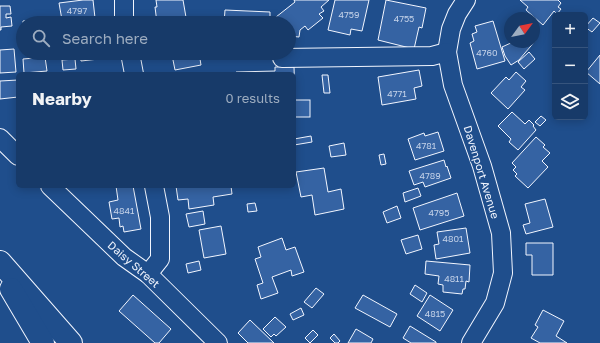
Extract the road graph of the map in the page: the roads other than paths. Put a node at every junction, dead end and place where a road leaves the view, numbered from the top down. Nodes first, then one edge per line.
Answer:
1 (124, 0) edge
2 (466, 0) edge
3 (124, 16) edge
4 (447, 52) junction
5 (296, 58) edge
6 (131, 60) edge
7 (134, 72) edge
8 (0, 138) edge
9 (16, 154) edge
10 (52, 188) edge
11 (154, 188) edge
12 (0, 262) edge
13 (0, 271) edge
14 (148, 274) junction
15 (43, 343) edge
16 (71, 343) edge
17 (218, 343) edge
18 (471, 343) edge

1 - 3 street
2 - 4 street, Davenport Avenue
4 - 5 street
4 - 18 street, Davenport Avenue
6 - 7 street
8 - 9 street
10 - 14 street, Daisy Street
11 - 14 street
12 - 16 highway
13 - 15 highway
14 - 17 street, Daisy Street

